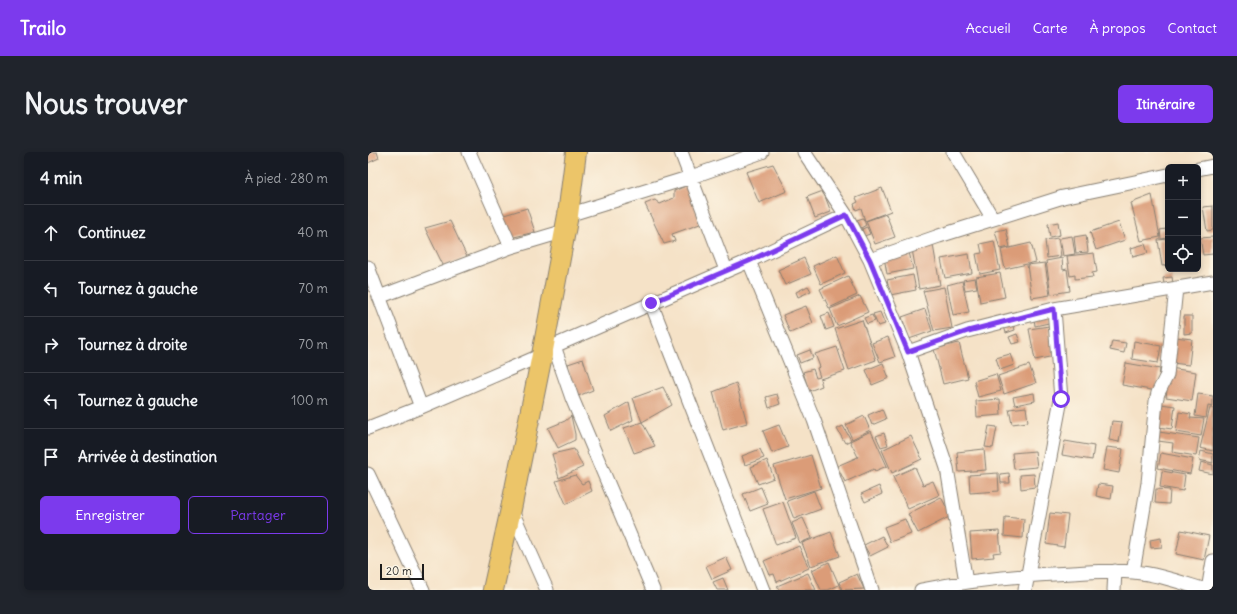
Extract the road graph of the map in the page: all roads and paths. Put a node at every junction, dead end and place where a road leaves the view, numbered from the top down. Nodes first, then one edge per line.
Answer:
1 (469, 152) edge
2 (576, 152) edge
3 (681, 152) edge
4 (762, 152) edge
5 (804, 152) edge
6 (953, 152) edge
7 (1213, 166) edge
8 (1201, 168) edge
9 (1165, 176) edge
10 (691, 177) junction
11 (846, 215) junction
12 (993, 219) junction
13 (566, 223) junction
14 (511, 247) junction
15 (870, 260) junction
16 (749, 261) junction
17 (368, 267) edge
18 (726, 270) junction
19 (1213, 282) edge
20 (1176, 288) junction
21 (379, 297) junction
22 (651, 303) junction
23 (1054, 309) junction
24 (548, 350) junction
25 (908, 352) junction
26 (421, 407) junction
27 (368, 428) edge
28 (368, 474) edge
29 (511, 509) junction
30 (1213, 561) edge
31 (1115, 571) junction
32 (1133, 572) junction
33 (1027, 574) junction
34 (966, 582) junction
35 (423, 590) edge
36 (493, 590) edge
37 (547, 590) edge
38 (653, 590) edge
39 (763, 590) edge
40 (872, 590) edge
41 (921, 590) edge
42 (1025, 590) edge
43 (1114, 590) edge
44 (1207, 590) edge

1 - 14 street
2 - 13 main road
3 - 10 street
4 - 10 street
5 - 11 street
6 - 12 street
7 - 8 street
9 - 12 street
10 - 13 street
10 - 18 street
11 - 15 street
11 - 16 street
12 - 15 street
13 - 14 street
13 - 24 main road
14 - 21 street
15 - 25 street
16 - 18 street
16 - 40 street
17 - 21 street
18 - 22 street
19 - 20 street
20 - 23 street
20 - 32 street
21 - 26 street
22 - 24 street
22 - 39 street
23 - 25 street
23 - 33 street
24 - 26 street
24 - 29 main road
24 - 38 street
25 - 34 street
26 - 27 street
28 - 35 street
29 - 36 main road
29 - 37 street
30 - 44 street
31 - 32 street
31 - 33 street
31 - 43 street
32 - 44 street
33 - 34 street
33 - 42 street
34 - 41 street

